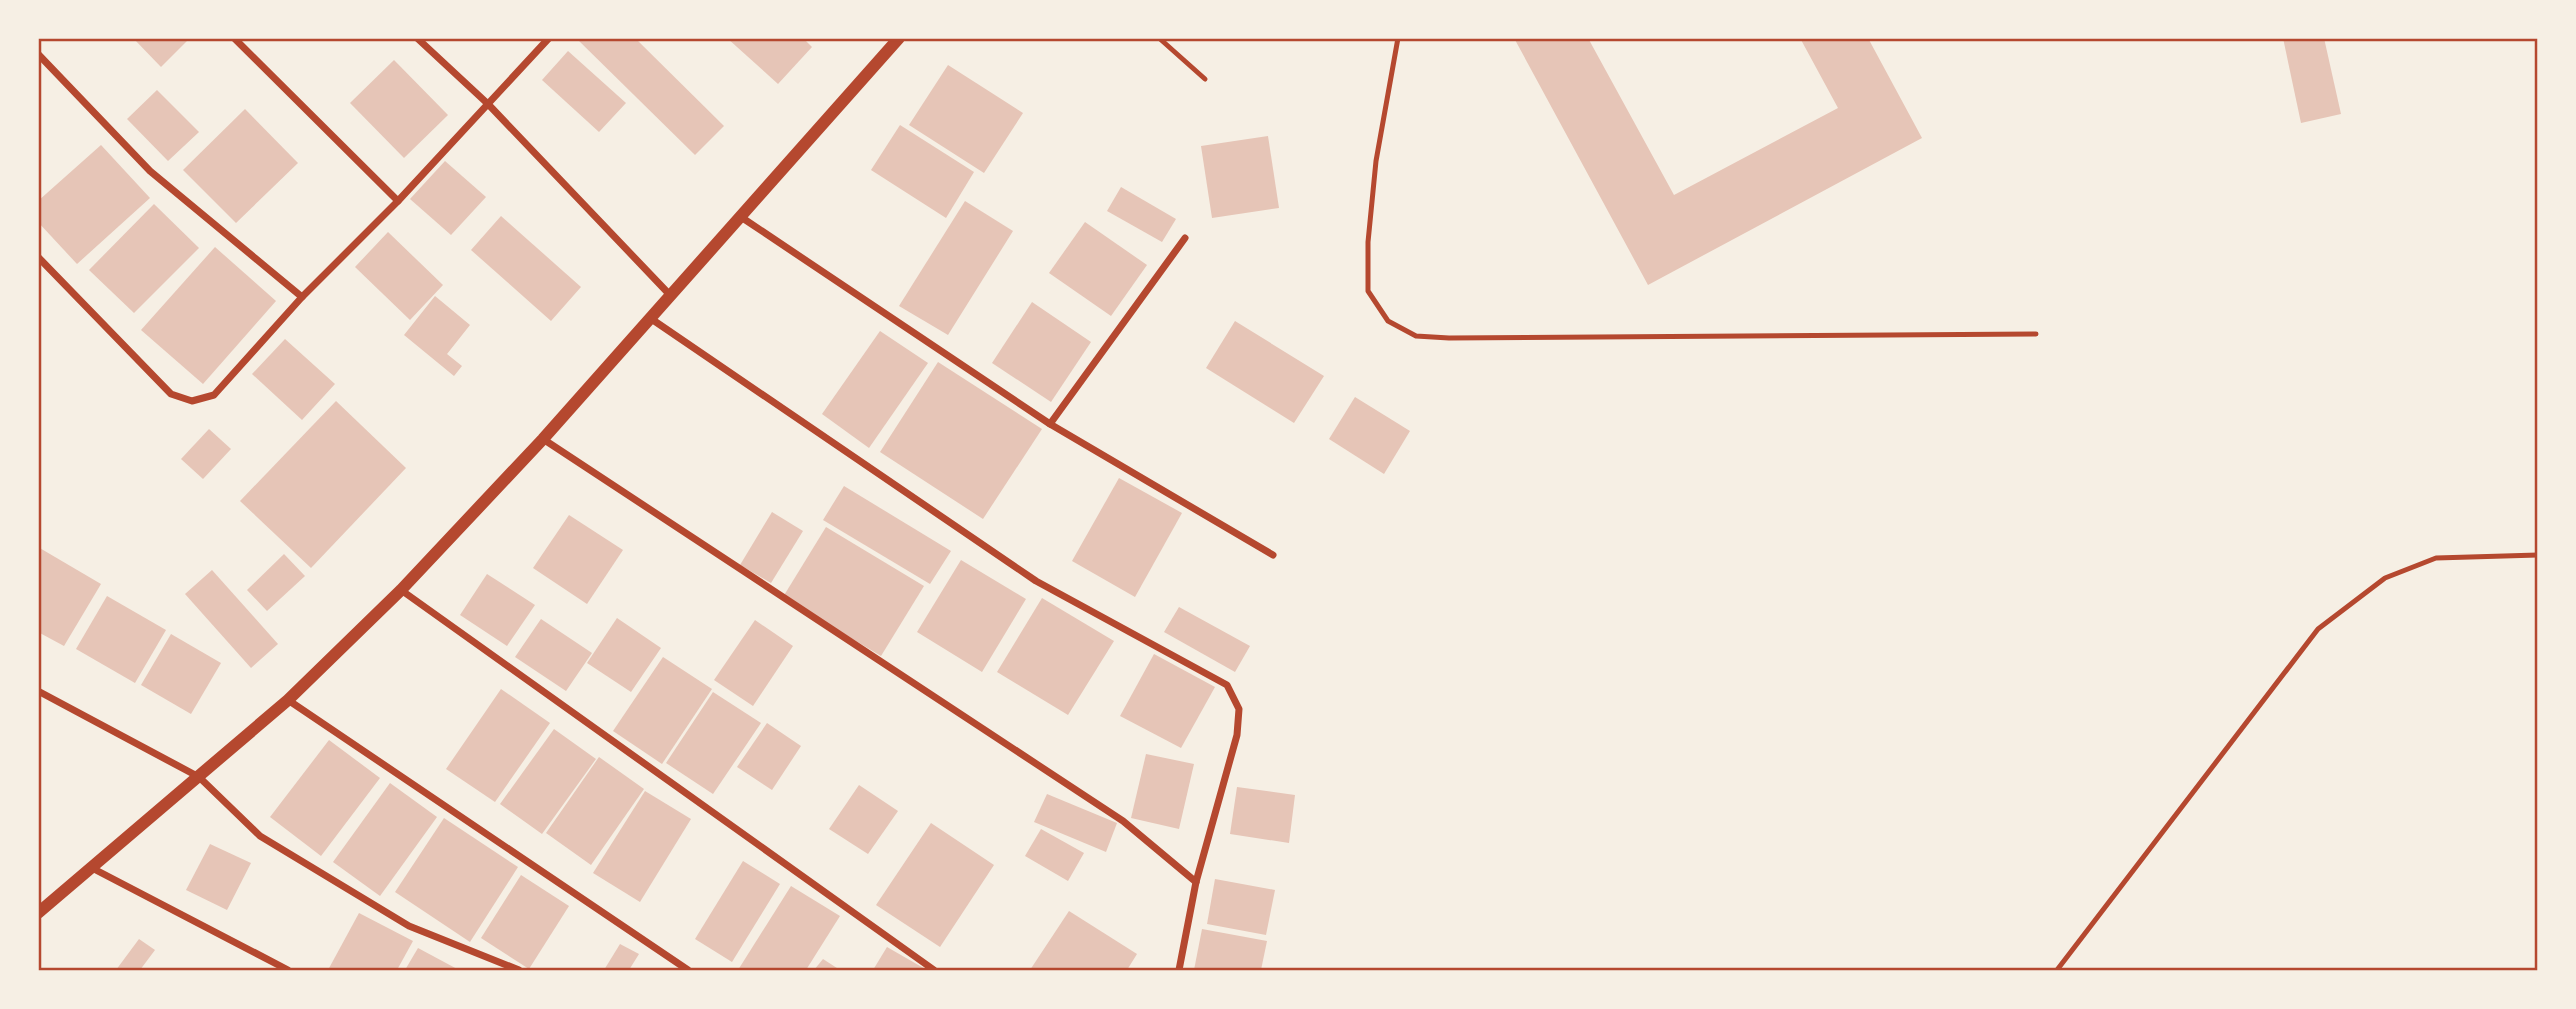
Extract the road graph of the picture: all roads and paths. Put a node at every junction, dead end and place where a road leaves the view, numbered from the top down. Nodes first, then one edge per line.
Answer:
1 (234, 38) edge
2 (417, 38) edge
3 (549, 38) edge
4 (900, 38) edge
5 (1159, 38) edge
6 (1398, 38) edge
7 (38, 54) edge
8 (1205, 79) dead end
9 (488, 104) junction
10 (398, 201) junction
11 (741, 217) junction
12 (1185, 238) dead end
13 (38, 257) edge
14 (670, 295) junction
15 (302, 297) junction
16 (649, 317) junction
17 (2035, 334) dead end
18 (1050, 424) junction
19 (543, 439) junction
20 (1273, 555) dead end
21 (2538, 555) edge
22 (401, 590) junction
23 (38, 691) edge
24 (288, 700) junction
25 (199, 777) junction
26 (92, 868) junction
27 (1196, 882) junction
28 (38, 913) edge
29 (288, 971) edge
30 (519, 971) edge
31 (688, 971) edge
32 (934, 971) edge
33 (1179, 971) edge
34 (2057, 971) edge

1 - 10 street
2 - 9 street
3 - 9 street
4 - 11 street
5 - 8 lane
6 - 17 lane
7 - 15 street
9 - 10 street
9 - 14 street
10 - 15 street
11 - 14 street
11 - 18 street
12 - 18 street
13 - 15 street
14 - 16 street
16 - 19 street
16 - 27 street
18 - 20 street
19 - 22 street
19 - 27 street
21 - 34 lane
22 - 24 street
22 - 32 street
23 - 25 street
24 - 25 street
24 - 31 street
25 - 26 street
25 - 30 street
26 - 28 street
26 - 29 street
27 - 33 street

